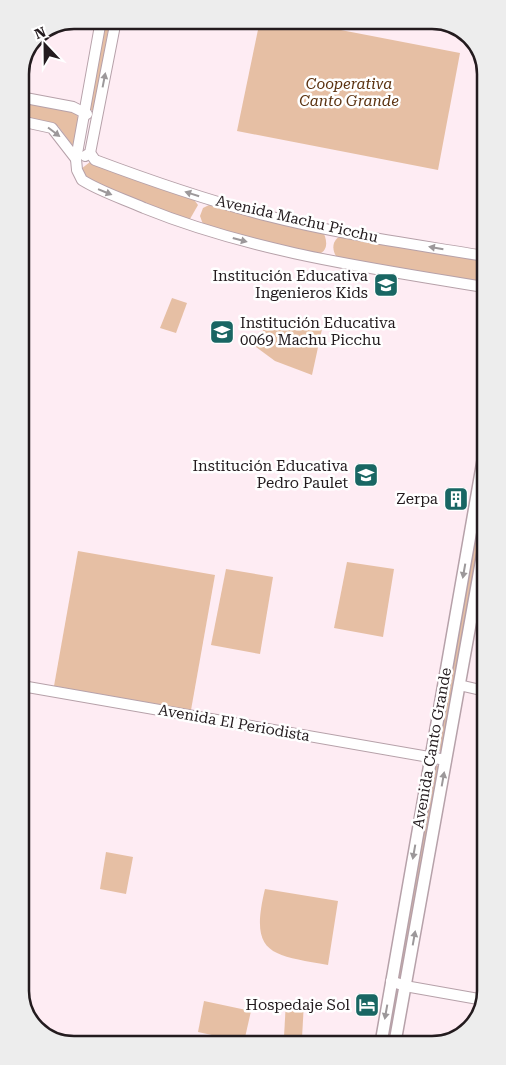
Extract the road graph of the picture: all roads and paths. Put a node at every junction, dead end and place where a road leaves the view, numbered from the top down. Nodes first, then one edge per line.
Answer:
1 (100, 29) edge
2 (114, 29) edge
3 (29, 99) edge
4 (84, 111) junction
5 (29, 123) edge
6 (94, 128) junction
7 (90, 153) junction
8 (76, 159) junction
9 (477, 255) edge
10 (477, 287) edge
11 (477, 494) edge
12 (477, 581) edge
13 (459, 685) junction
14 (29, 687) edge
15 (477, 689) edge
16 (431, 757) junction
17 (446, 760) junction
18 (391, 981) junction
19 (405, 986) junction
20 (477, 999) edge
21 (382, 1036) edge
22 (396, 1036) edge

1 - 4 street
6 -> 2 street
3 - 4 street
4 - 6 street
4 - 8 street
5 -> 8 street, Avenida Machu Picchu
6 - 7 street
7 - 8 street
9 -> 7 street, Avenida Machu Picchu
8 -> 10 street, Avenida Machu Picchu
11 -> 16 main road, Avenida Canto Grande
12 - 13 main road, Avenida Canto Grande
13 - 15 street
13 - 17 main road, Avenida Canto Grande
14 - 16 street, Avenida El Periodista
16 - 17 street, Avenida El Periodista
16 -> 18 main road, Avenida Canto Grande
19 -> 17 main road, Avenida Canto Grande
18 - 19 street
18 -> 21 main road, Avenida Canto Grande
19 - 20 street
19 - 22 main road, Avenida Canto Grande

